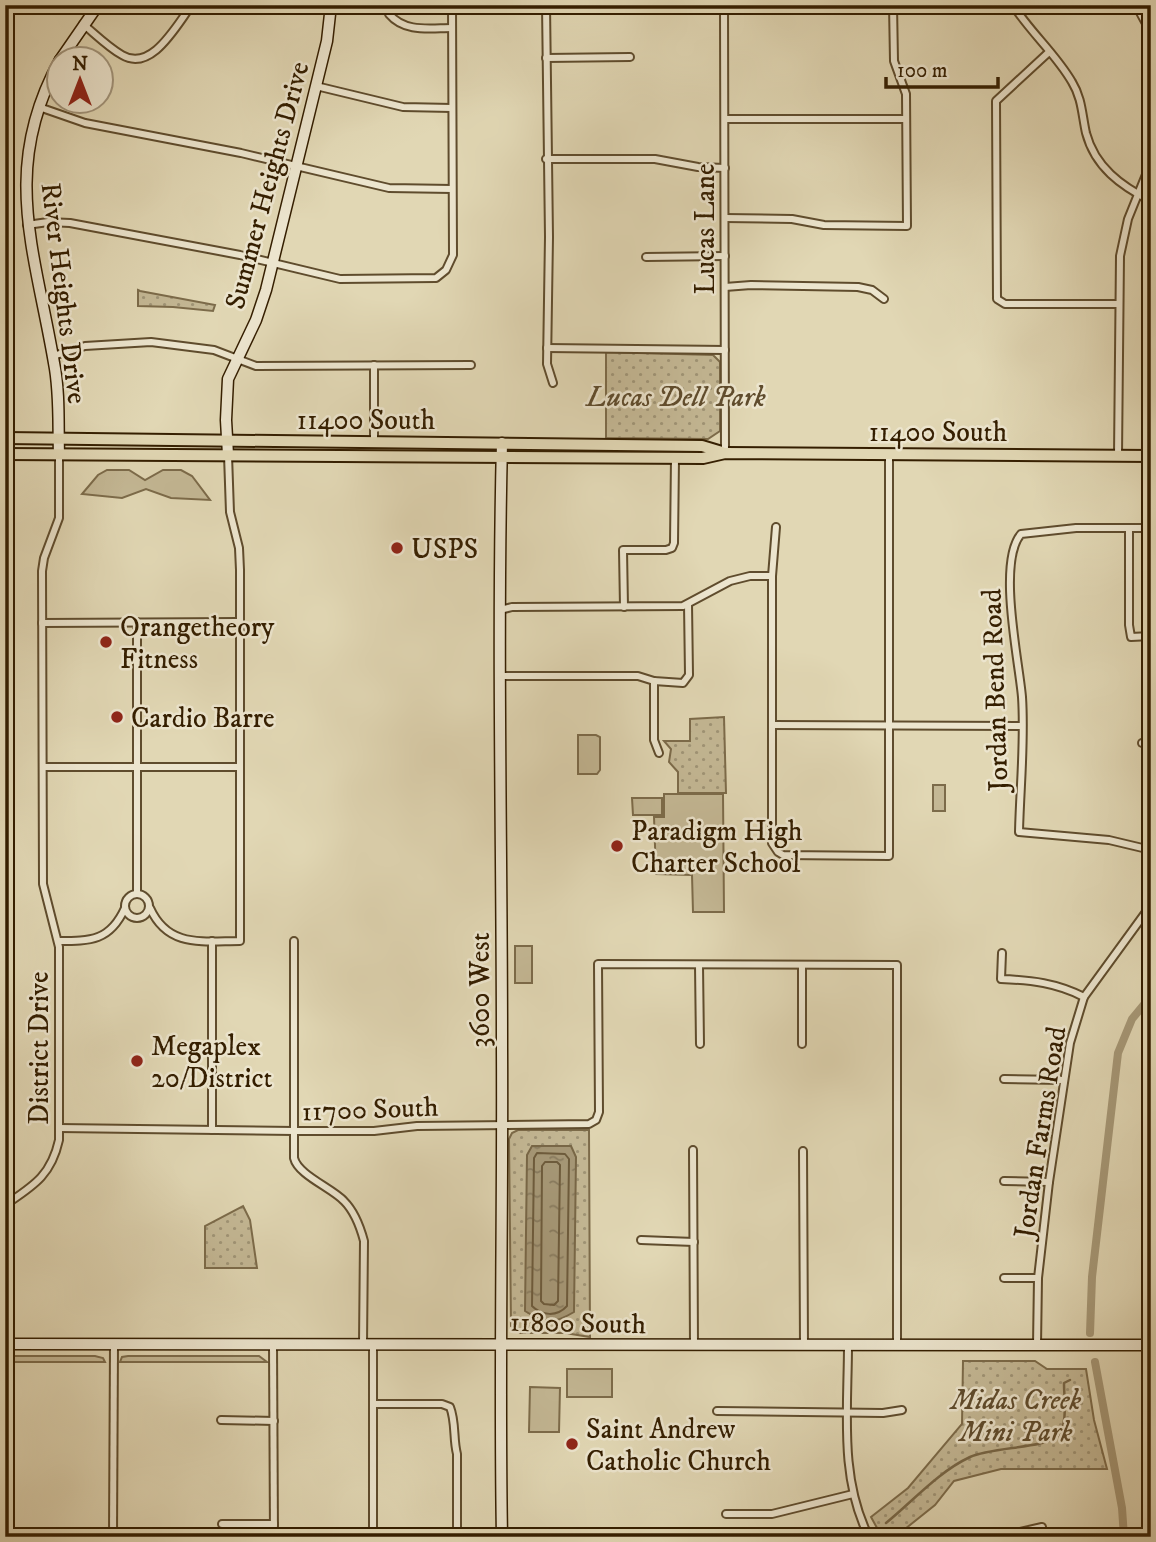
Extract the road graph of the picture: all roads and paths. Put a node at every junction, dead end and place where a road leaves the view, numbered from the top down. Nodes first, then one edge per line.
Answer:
1 (98, 5) edge
2 (192, 5) edge
3 (331, 5) edge
4 (452, 5) edge
5 (546, 5) edge
6 (724, 5) edge
7 (893, 5) edge
8 (1013, 5) edge
9 (1136, 5) edge
10 (389, 14) dead end
11 (83, 24) junction
12 (452, 29) junction
13 (1151, 33) edge
14 (69, 46) edge
15 (1049, 52) junction
16 (630, 57) dead end
17 (546, 58) junction
18 (316, 86) junction
19 (46, 91) edge
20 (39, 107) junction
21 (452, 108) junction
22 (725, 119) junction
23 (906, 119) junction
24 (546, 159) junction
25 (1151, 162) edge
26 (297, 166) junction
27 (725, 168) junction
28 (452, 189) junction
29 (1136, 193) junction
30 (1151, 201) edge
31 (725, 218) junction
32 (27, 225) junction
33 (725, 256) junction
34 (646, 257) dead end
35 (273, 263) junction
36 (725, 287) junction
37 (884, 299) dead end
38 (1118, 304) junction
39 (547, 348) junction
40 (725, 351) junction
41 (53, 356) junction
42 (237, 360) junction
43 (374, 365) junction
44 (471, 365) dead end
45 (553, 383) dead end
46 (5, 438) edge
47 (59, 440) junction
48 (228, 441) junction
49 (374, 442) junction
50 (460, 442) junction
51 (502, 443) junction
52 (725, 453) junction
53 (5, 454) edge
54 (59, 454) junction
55 (889, 454) junction
56 (228, 456) junction
57 (311, 456) junction
58 (375, 456) junction
59 (1118, 456) junction
60 (1151, 456) edge
61 (502, 457) junction
62 (674, 458) junction
63 (776, 527) dead end
64 (1129, 528) junction
65 (1151, 528) edge
66 (772, 576) junction
67 (688, 604) junction
68 (624, 607) junction
69 (500, 610) junction
70 (137, 622) junction
71 (239, 622) junction
72 (42, 623) junction
73 (1151, 636) edge
74 (500, 676) junction
75 (654, 681) junction
76 (772, 725) junction
77 (888, 725) junction
78 (1022, 726) junction
79 (1142, 743) dead end
80 (1151, 743) edge
81 (659, 753) dead end
82 (43, 767) junction
83 (137, 767) junction
84 (240, 767) junction
85 (1151, 850) edge
86 (137, 893) junction
87 (1151, 905) edge
88 (125, 908) junction
89 (149, 908) junction
90 (138, 918) junction
91 (118, 924) junction
92 (159, 925) junction
93 (58, 941) junction
94 (212, 941) junction
95 (294, 941) dead end
96 (1002, 953) dead end
97 (699, 965) junction
98 (802, 966) junction
99 (1084, 997) junction
100 (700, 1044) dead end
101 (803, 1044) dead end
102 (1004, 1079) dead end
103 (1063, 1080) junction
104 (503, 1125) junction
105 (59, 1128) junction
106 (212, 1130) junction
107 (294, 1131) junction
108 (693, 1150) dead end
109 (803, 1151) dead end
110 (1003, 1181) dead end
111 (1049, 1182) junction
112 (5, 1205) edge
113 (641, 1240) dead end
114 (694, 1241) junction
115 (1004, 1278) dead end
116 (1038, 1278) junction
117 (5, 1344) edge
118 (500, 1344) junction
119 (897, 1344) junction
120 (114, 1345) junction
121 (273, 1345) junction
122 (368, 1345) junction
123 (695, 1345) junction
124 (804, 1345) junction
125 (848, 1345) junction
126 (1037, 1345) junction
127 (1151, 1345) edge
128 (373, 1404) junction
129 (902, 1410) dead end
130 (717, 1411) dead end
131 (848, 1411) junction
132 (222, 1420) dead end
133 (274, 1422) junction
134 (853, 1494) junction
135 (726, 1514) dead end
136 (222, 1524) dead end
137 (274, 1524) junction
138 (1042, 1527) dead end
139 (113, 1537) edge
140 (274, 1537) edge
141 (373, 1537) edge
142 (457, 1537) edge
143 (502, 1537) edge
144 (869, 1537) edge
145 (997, 1537) edge

1 - 11 main road, River Heights Drive
2 - 11 street
3 - 18 main road, Summer Heights Drive
4 - 12 street
5 - 17 street
6 - 22 street, Lucas Lane
7 - 23 street
8 - 15 street
9 - 13 street
10 - 12 street
11 - 14 main road, River Heights Drive
12 - 21 street
15 - 29 street
15 - 38 street
16 - 17 street
17 - 24 street
18 - 21 street
18 - 26 main road, Summer Heights Drive
19 - 20 main road, River Heights Drive
20 - 26 street
20 - 32 main road, River Heights Drive
21 - 28 street
22 - 23 street
22 - 27 street, Lucas Lane
23 - 31 street
24 - 27 street
24 - 39 street
25 - 29 street
26 - 28 street
26 - 35 main road, Summer Heights Drive
27 - 31 street, Lucas Lane
28 - 35 street
29 - 30 street
29 - 38 street
31 - 33 street, Lucas Lane
32 - 35 street
32 - 41 main road, River Heights Drive
33 - 34 street
33 - 36 street, Lucas Lane
35 - 42 main road, Summer Heights Drive
36 - 37 street
36 - 40 street, Lucas Lane
38 - 59 street
39 - 40 street
39 - 45 street
40 - 52 street, Lucas Lane
41 - 42 street
41 - 47 main road, River Heights Drive
42 - 43 street
42 - 48 main road, Summer Heights Drive
43 - 44 street
43 - 49 street
46 - 47 main road, 11400 South
47 - 48 main road, 11400 South
47 - 54 main road, River Heights Drive
48 - 49 main road, 11400 South
48 - 56 main road, Summer Heights Drive
49 - 50 main road, 11400 South
49 - 57 main road
50 - 51 main road, 11400 South
50 - 58 main road
51 - 52 main road, 11400 South
51 - 61 main road, 3600 West
52 - 55 main road, 11400 South
52 - 62 main road, 11400 South
53 - 54 main road, 11400 South
54 - 56 main road, 11400 South
54 - 72 street, District Drive
55 - 59 main road, 11400 South
55 - 77 street
56 - 57 main road, 11400 South
56 - 71 street
57 - 58 main road, 11400 South
58 - 61 main road, 11400 South
59 - 60 main road, 11400 South
61 - 62 main road, 11400 South
61 - 69 main road, 3600 West
62 - 68 street
63 - 66 street
64 - 65 street
64 - 73 street
64 - 78 street, Jordan Bend Road
66 - 67 street
66 - 76 street
67 - 68 street
67 - 75 street
68 - 69 street
69 - 74 main road, 3600 West
70 - 71 street
70 - 72 street
70 - 83 street
71 - 84 street
72 - 82 street, District Drive
74 - 75 street
74 - 104 main road, 3600 West
75 - 81 street
76 - 77 street
76 - 77 street
77 - 78 street
78 - 85 street, Jordan Bend Road
79 - 80 street
82 - 83 street
82 - 93 street, District Drive
83 - 84 street
83 - 86 street
84 - 94 street
86 - 88 street
86 - 89 street
87 - 99 street, Jordan Farms Road
88 - 90 street
88 - 91 street
89 - 90 street
89 - 92 street
90 - 91 street
90 - 92 street
91 - 93 street
92 - 94 street
93 - 105 street, District Drive
94 - 106 street
95 - 107 street
96 - 99 street
97 - 98 street
97 - 100 street
97 - 104 street, 11700 South
98 - 101 street
98 - 119 street
99 - 103 street, Jordan Farms Road
102 - 103 street
103 - 111 street, Jordan Farms Road
104 - 107 street, 11700 South
104 - 118 main road, 3600 West
105 - 106 street, 11700 South
105 - 112 street, District Drive
106 - 107 street, 11700 South
107 - 122 street
108 - 114 street
109 - 124 street
110 - 111 street
111 - 116 street, Jordan Farms Road
113 - 114 street
114 - 123 street
115 - 116 street
116 - 126 street, Jordan Farms Road
117 - 120 main road, 11800 South
118 - 122 main road, 11800 South
118 - 123 main road, 11800 South
118 - 143 main road, 3600 West
119 - 125 main road, 11800 South
119 - 126 main road, 11800 South
120 - 121 main road, 11800 South
120 - 139 street
121 - 122 main road, 11800 South
121 - 133 street
122 - 128 street
123 - 124 main road, 11800 South
124 - 125 main road, 11800 South
125 - 131 street
126 - 127 main road, 11800 South
128 - 141 street
128 - 142 street
129 - 131 street
130 - 131 street
131 - 134 street
132 - 133 street
133 - 137 street
134 - 135 street
134 - 144 street
136 - 137 street
137 - 140 street
138 - 145 street

